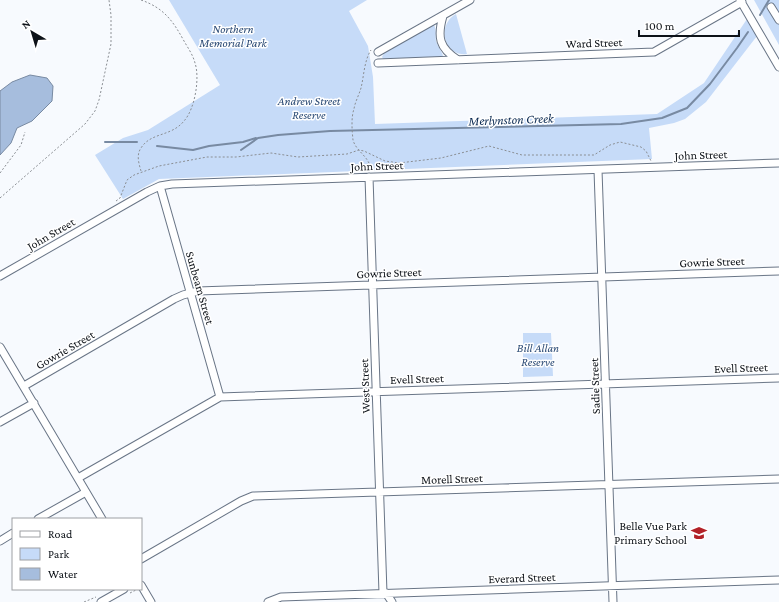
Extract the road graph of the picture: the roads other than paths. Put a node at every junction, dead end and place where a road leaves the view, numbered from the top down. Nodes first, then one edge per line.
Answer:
1 (470, 0) edge
2 (741, 1) edge
3 (771, 7) dead end
4 (443, 16) junction
5 (779, 20) edge
6 (375, 51) road end
7 (458, 60) junction
8 (378, 63) dead end
9 (779, 67) edge
10 (779, 164) edge
11 (598, 170) junction
12 (370, 178) junction
13 (160, 186) junction
14 (779, 271) edge
15 (0, 276) edge
16 (602, 276) junction
17 (373, 284) junction
18 (190, 293) junction
19 (0, 347) edge
20 (779, 378) edge
21 (606, 384) junction
22 (24, 386) junction
23 (376, 391) junction
24 (220, 397) junction
25 (34, 403) junction
26 (0, 422) edge
27 (78, 478) junction
28 (779, 479) edge
29 (609, 485) junction
30 (86, 492) junction
31 (380, 492) junction
32 (40, 518) edge
33 (101, 518) edge
34 (12, 534) edge
35 (0, 540) edge
36 (142, 557) edge
37 (779, 580) edge
38 (613, 586) junction
39 (142, 587) edge
40 (122, 590) edge
41 (384, 593) junction
42 (101, 602) edge
43 (151, 602) edge
44 (268, 602) edge
45 (392, 602) edge
46 (613, 602) edge

1 - 4 street
2 - 7 street, Ward Street
2 - 9 street
3 - 5 street
4 - 6 street
4 - 7 street
7 - 8 street, Ward Street
10 - 11 street, John Street
11 - 12 street, John Street
11 - 16 street, Sadie Street
12 - 13 street, John Street
12 - 17 street, West Street
13 - 15 street, John Street
13 - 18 street, Sunbeam Street
14 - 16 street, Gowrie Street
16 - 17 street, Gowrie Street
16 - 21 street, Sadie Street
17 - 18 street, Gowrie Street
17 - 23 street, West Street
18 - 22 street, Gowrie Street
18 - 24 street, Sunbeam Street
19 - 22 street
20 - 21 street, Evell Street
21 - 23 street, Evell Street
21 - 29 street, Sadie Street
22 - 25 street
23 - 24 street, Evell Street
23 - 31 street, West Street
24 - 27 street, Evell Street
25 - 26 street
25 - 27 street
27 - 30 street
28 - 29 street, Morell Street
29 - 31 street, Morell Street
29 - 38 street, Sadie Street
30 - 32 street
30 - 33 street
31 - 36 street, Morell Street
31 - 41 street, West Street
34 - 35 street
37 - 38 street, Everard Street
38 - 41 street, Everard Street
38 - 46 street, Sadie Street
39 - 43 street
40 - 42 street
41 - 44 street, Everard Street
41 - 45 street

